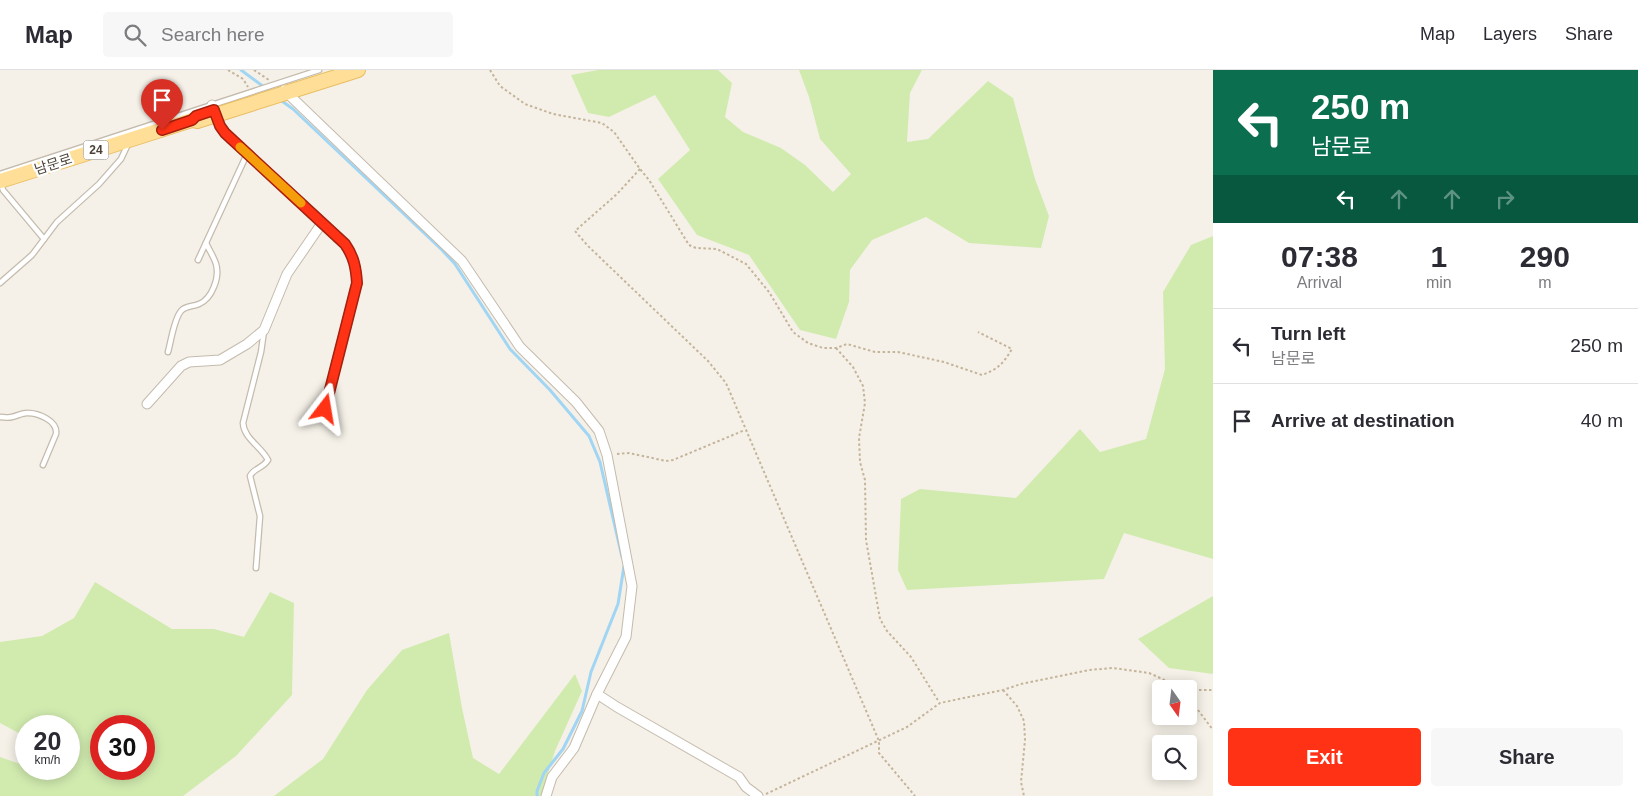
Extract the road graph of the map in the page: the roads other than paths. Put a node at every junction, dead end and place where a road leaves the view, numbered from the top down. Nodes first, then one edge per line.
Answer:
1 (319, 70) edge
2 (338, 70) edge
3 (358, 70) edge
4 (283, 91) junction
5 (259, 96) junction
6 (214, 110) junction
7 (131, 139) junction
8 (247, 154) junction
9 (0, 174) edge
10 (0, 181) edge
11 (322, 223) junction
12 (44, 239) junction
13 (206, 243) junction
14 (198, 260) dead end
15 (0, 284) edge
16 (264, 330) junction
17 (168, 352) dead end
18 (147, 404) dead end
19 (325, 409) dead end
20 (0, 417) edge
21 (43, 465) dead end
22 (256, 568) dead end
23 (597, 694) junction
24 (745, 791) edge
25 (546, 796) edge
26 (758, 796) edge

1 - 5 lane
2 - 4 main road, 남문로 / 24
3 - 4 main road, 남문로 / 24
4 - 5 main road, 남문로 / 24
4 - 23 street
5 - 6 main road, 남문로 / 24
6 - 7 main road, 남문로 / 24
6 - 8 street
6 - 9 lane
7 - 10 main road, 남문로 / 24
7 - 12 lane
8 - 11 street
8 - 13 lane
10 - 12 lane
11 - 16 street
11 - 19 street
12 - 15 lane
13 - 14 lane
13 - 17 lane
16 - 18 street
16 - 22 lane
20 - 21 lane
23 - 24 street
23 - 25 street
24 - 26 street

